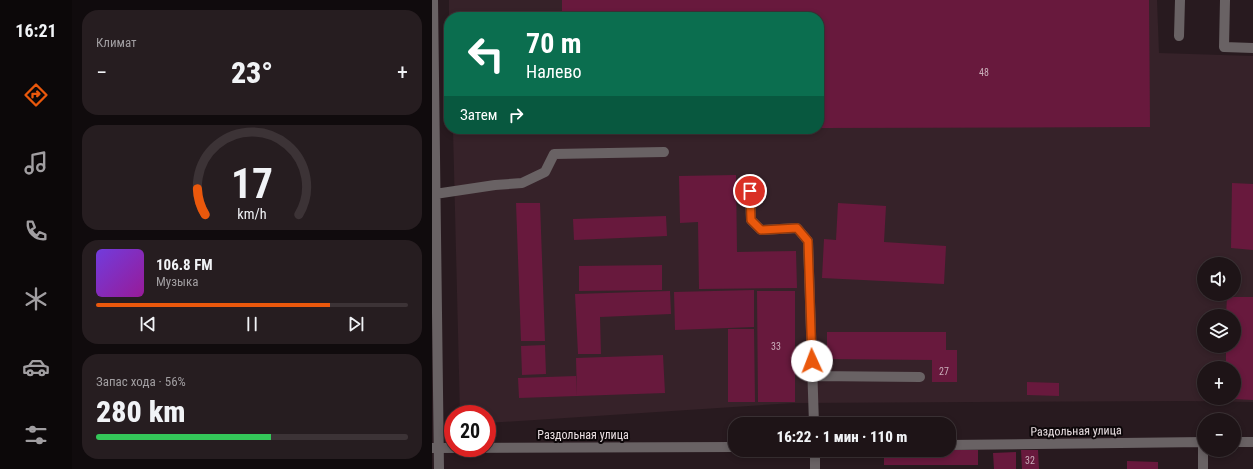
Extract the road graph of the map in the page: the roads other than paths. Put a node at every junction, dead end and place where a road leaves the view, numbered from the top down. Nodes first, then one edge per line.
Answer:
1 (433, 0) edge
2 (1180, 0) edge
3 (1225, 0) edge
4 (1179, 36) dead end
5 (1253, 48) edge
6 (433, 66) edge
7 (664, 152) dead end
8 (434, 162) edge
9 (750, 191) dead end
10 (435, 194) junction
11 (434, 274) edge
12 (813, 376) junction
13 (920, 377) dead end
14 (814, 417) edge
15 (1197, 442) edge
16 (1241, 442) edge
17 (1253, 442) edge
18 (956, 445) edge
19 (728, 447) edge
20 (435, 448) edge
21 (815, 457) edge
22 (1203, 457) edge
23 (439, 469) edge
24 (815, 469) edge
25 (1203, 469) edge

1 - 6 street
2 - 4 street
3 - 5 street
6 - 8 street
7 - 10 street
8 - 10 street
9 - 12 street
10 - 11 street
11 - 20 street
12 - 13 street
12 - 14 street
15 - 18 street, Раздольная улица
16 - 17 street
19 - 20 street, Раздольная улица
20 - 23 street
21 - 24 street
22 - 25 street

